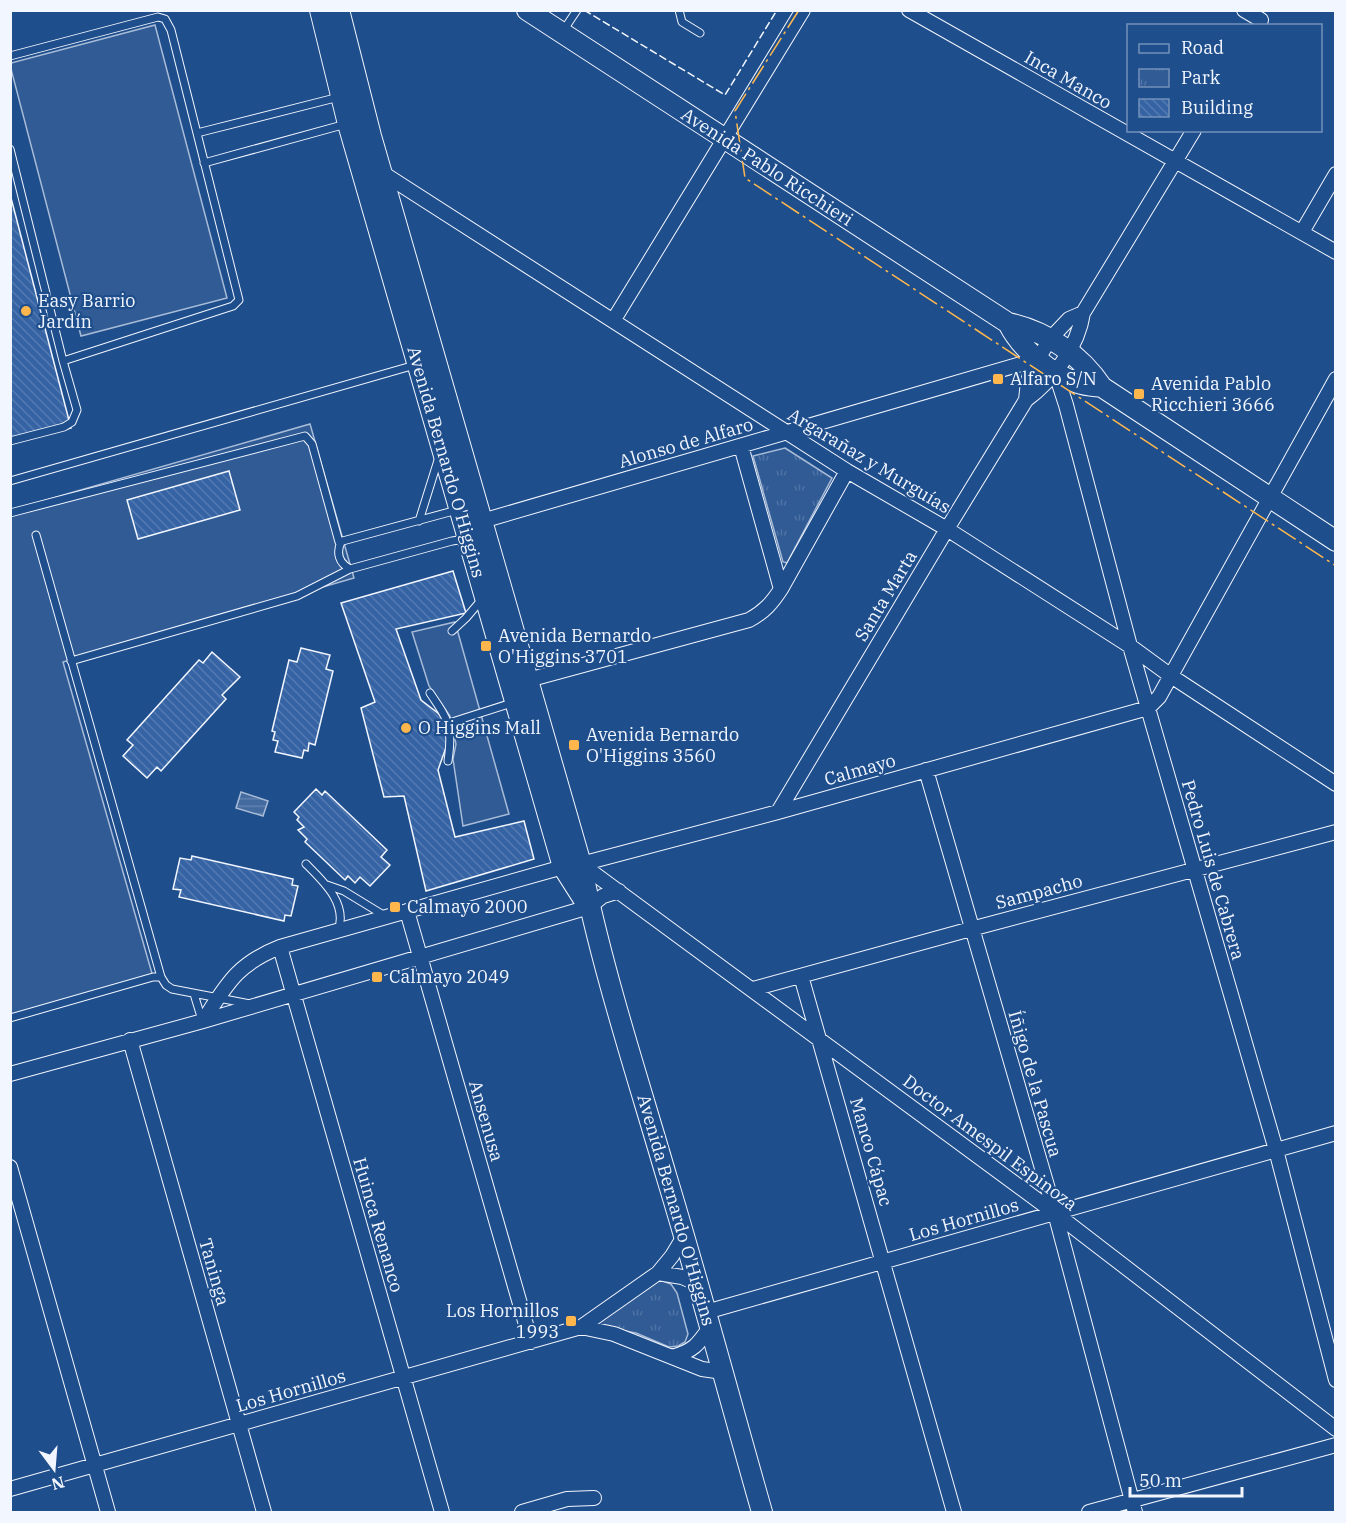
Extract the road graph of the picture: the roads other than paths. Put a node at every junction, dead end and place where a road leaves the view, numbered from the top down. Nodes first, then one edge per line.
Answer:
1 (320, 10) edge
2 (339, 10) edge
3 (527, 10) edge
4 (577, 10) edge
5 (679, 10) edge
6 (803, 10) edge
7 (909, 10) edge
8 (1244, 10) edge
9 (1262, 19) edge
10 (562, 33) junction
11 (700, 33) dead end
12 (10, 56) edge
13 (342, 97) junction
14 (348, 124) junction
15 (1193, 132) edge
16 (197, 134) junction
17 (371, 136) junction
18 (724, 140) junction
19 (10, 149) edge
20 (1175, 161) junction
21 (204, 163) junction
22 (381, 172) junction
23 (1335, 174) edge
24 (1302, 232) junction
25 (1335, 252) edge
26 (1083, 313) junction
27 (613, 321) junction
28 (1008, 323) junction
29 (1050, 339) junction
30 (1069, 351) junction
31 (1038, 359) junction
32 (63, 361) junction
33 (417, 364) junction
34 (1055, 371) junction
35 (1335, 379) edge
36 (1102, 387) junction
37 (1026, 400) junction
38 (787, 433) junction
39 (10, 441) edge
40 (741, 446) junction
41 (442, 447) junction
42 (847, 471) junction
43 (10, 481) edge
44 (1270, 499) junction
45 (473, 512) junction
46 (10, 513) edge
47 (419, 520) junction
48 (947, 529) junction
49 (36, 535) dead end
50 (468, 539) junction
51 (1335, 541) edge
52 (340, 542) junction
53 (350, 569) junction
54 (781, 589) junction
55 (485, 596) junction
56 (452, 631) dead end
57 (1130, 646) junction
58 (71, 661) junction
59 (1171, 676) junction
60 (430, 693) dead end
61 (525, 693) junction
62 (1148, 708) junction
63 (448, 723) junction
64 (448, 760) dead end
65 (926, 770) junction
66 (1335, 784) edge
67 (778, 812) junction
68 (1335, 832) edge
69 (306, 864) dead end
70 (572, 866) junction
71 (1194, 870) junction
72 (327, 885) junction
73 (619, 891) junction
74 (589, 907) junction
75 (407, 911) junction
76 (387, 917) junction
77 (971, 929) junction
78 (338, 931) junction
79 (280, 947) junction
80 (420, 957) junction
81 (801, 975) junction
82 (162, 977) junction
83 (753, 989) junction
84 (194, 994) junction
85 (294, 994) junction
86 (218, 998) junction
87 (256, 1005) junction
88 (10, 1018) edge
89 (203, 1021) junction
90 (130, 1040) junction
91 (821, 1041) junction
92 (10, 1074) edge
93 (1335, 1133) edge
94 (1276, 1150) junction
95 (10, 1167) edge
96 (1055, 1213) junction
97 (684, 1236) junction
98 (883, 1261) junction
99 (658, 1273) junction
100 (698, 1284) junction
101 (708, 1319) junction
102 (581, 1327) junction
103 (531, 1342) junction
104 (672, 1357) junction
105 (723, 1372) junction
106 (402, 1378) junction
107 (1335, 1380) edge
108 (239, 1424) junction
109 (1335, 1429) edge
110 (1335, 1445) edge
111 (95, 1466) junction
112 (10, 1489) edge
113 (594, 1498) dead end
114 (1134, 1506) edge
115 (108, 1512) edge
116 (264, 1512) edge
117 (442, 1512) edge
118 (522, 1512) edge
119 (762, 1512) edge
120 (954, 1512) edge
121 (1089, 1512) edge

1 - 13 main road, Avenida Bernardo O'Higgins
2 - 17 main road, Avenida Bernardo O'Higgins
3 - 10 main road, Avenida Pablo Ricchieri
4 - 10 lane
5 - 11 lane
6 - 18 street
7 - 20 street, Inca Manco
8 - 9 street
10 - 18 main road, Avenida Pablo Ricchieri
12 - 16 lane
13 - 14 main road, Avenida Bernardo O'Higgins
13 - 16 lane
13 - 17 main road
14 - 21 lane
14 - 33 main road, Avenida Bernardo O'Higgins
15 - 20 street, Santa Marta
16 - 21 lane
17 - 22 main road, Avenida Bernardo O'Higgins
18 - 27 street
18 - 28 main road, Avenida Pablo Ricchieri
19 - 32 lane
20 - 24 street, Inca Manco
20 - 26 street, Santa Marta
21 - 32 lane
22 - 27 street, Argarañaz y Murguías
22 - 45 main road, Avenida Bernardo O'Higgins
23 - 24 street
24 - 25 street, Inca Manco
26 - 29 street, Santa Marta
26 - 30 street, Santa Marta
27 - 38 street, Argarañaz y Murguías
28 - 29 main road, Avenida Pablo Ricchieri
28 - 31 main road, Avenida Pablo Ricchieri
29 - 30 main road, Avenida Pablo Ricchieri
29 - 31 street, Santa Marta
30 - 34 street, Santa Marta
30 - 36 main road, Avenida Pablo Ricchieri
31 - 34 main road, Avenida Pablo Ricchieri
31 - 37 street, Santa Marta
31 - 38 street, Alonso de Alfaro
32 - 39 lane
33 - 41 main road, Avenida Bernardo O'Higgins
33 - 43 lane
34 - 36 main road, Avenida Pablo Ricchieri
34 - 37 street, Santa Marta
34 - 57 street, Pedro Luis de Cabrera
35 - 44 street
36 - 44 main road, Avenida Pablo Ricchieri
37 - 48 street, Santa Marta
38 - 40 street, Alonso de Alfaro
38 - 42 street, Argarañaz y Murguías
40 - 45 street, Alonso de Alfaro
40 - 54 street
41 - 45 main road, Avenida Bernardo O'Higgins
41 - 47 lane
42 - 48 street, Argarañaz y Murguías
42 - 54 street
44 - 51 main road, Avenida Pablo Ricchieri
44 - 59 street
45 - 47 lane
45 - 50 main road, Avenida Bernardo O'Higgins
45 - 61 main road, Avenida Bernardo O'Higgins
46 - 52 lane
47 - 52 lane
48 - 57 street, Argarañaz y Murguías
48 - 67 street, Santa Marta
49 - 58 lane
50 - 53 lane
50 - 55 main road, Avenida Bernardo O'Higgins
52 - 53 lane
53 - 58 lane
54 - 61 street
55 - 56 lane
55 - 61 main road, Avenida Bernardo O'Higgins
57 - 59 street, Argarañaz y Murguías
57 - 62 street, Pedro Luis de Cabrera
58 - 82 lane
59 - 62 street
59 - 66 street, Argarañaz y Murguías
60 - 63 lane
61 - 63 lane
61 - 70 main road, Avenida Bernardo O'Higgins
62 - 65 street, Calmayo
62 - 71 street, Pedro Luis de Cabrera
63 - 64 lane
65 - 67 street, Calmayo
65 - 77 street, Íñigo de la Pascua
67 - 70 street, Calmayo
68 - 71 street, Sampacho
69 - 72 lane
70 - 73 street, Doctor Amespil Espinoza
70 - 74 main road, Avenida Bernardo O'Higgins
70 - 75 street, Calmayo
71 - 77 street, Sampacho
71 - 94 street, Pedro Luis de Cabrera
72 - 76 lane
72 - 78 lane
73 - 74 street
73 - 83 street, Doctor Amespil Espinoza
74 - 80 street
74 - 97 main road, Avenida Bernardo O'Higgins
75 - 76 street, Calmayo
75 - 80 street, Ansenusa
76 - 78 street, Calmayo
77 - 81 street, Sampacho
77 - 96 street, Íñigo de la Pascua
78 - 79 street, Calmayo
79 - 85 street, Huinca Renanco
79 - 86 street, Calmayo
80 - 85 street
80 - 103 street, Ansenusa
81 - 83 street, Sampacho
81 - 91 street, Manco Cápac
82 - 84 lane
82 - 88 lane
83 - 91 street, Doctor Amespil Espinoza
84 - 86 lane
84 - 89 lane
85 - 87 street
85 - 106 street, Huinca Renanco
86 - 87 lane
86 - 89 street, Calmayo
87 - 89 street
89 - 90 street
90 - 92 street
90 - 108 street, Taninga
91 - 96 street, Doctor Amespil Espinoza
91 - 98 street, Manco Cápac
93 - 94 street, Los Hornillos
94 - 96 street, Los Hornillos
94 - 107 street, Pedro Luis de Cabrera
95 - 111 street
96 - 98 street, Los Hornillos
96 - 109 street, Doctor Amespil Espinoza
96 - 114 street, Íñigo de la Pascua
97 - 99 street, Los Hornillos
97 - 100 main road, Avenida Bernardo O'Higgins
98 - 101 street, Los Hornillos
98 - 120 street, Manco Cápac
99 - 100 street
99 - 102 street, Los Hornillos
100 - 101 main road, Avenida Bernardo O'Higgins
101 - 104 street
101 - 105 main road, Avenida Bernardo O'Higgins
102 - 103 street, Los Hornillos
102 - 104 street, Los Hornillos
103 - 106 street, Los Hornillos
104 - 105 street, Los Hornillos
105 - 119 main road, Avenida Bernardo O'Higgins
106 - 108 street, Los Hornillos
106 - 117 street, Huinca Renanco
108 - 111 street, Los Hornillos
108 - 116 street, Taninga
110 - 114 street
111 - 112 street, Los Hornillos
111 - 115 street
113 - 118 street
114 - 121 street

